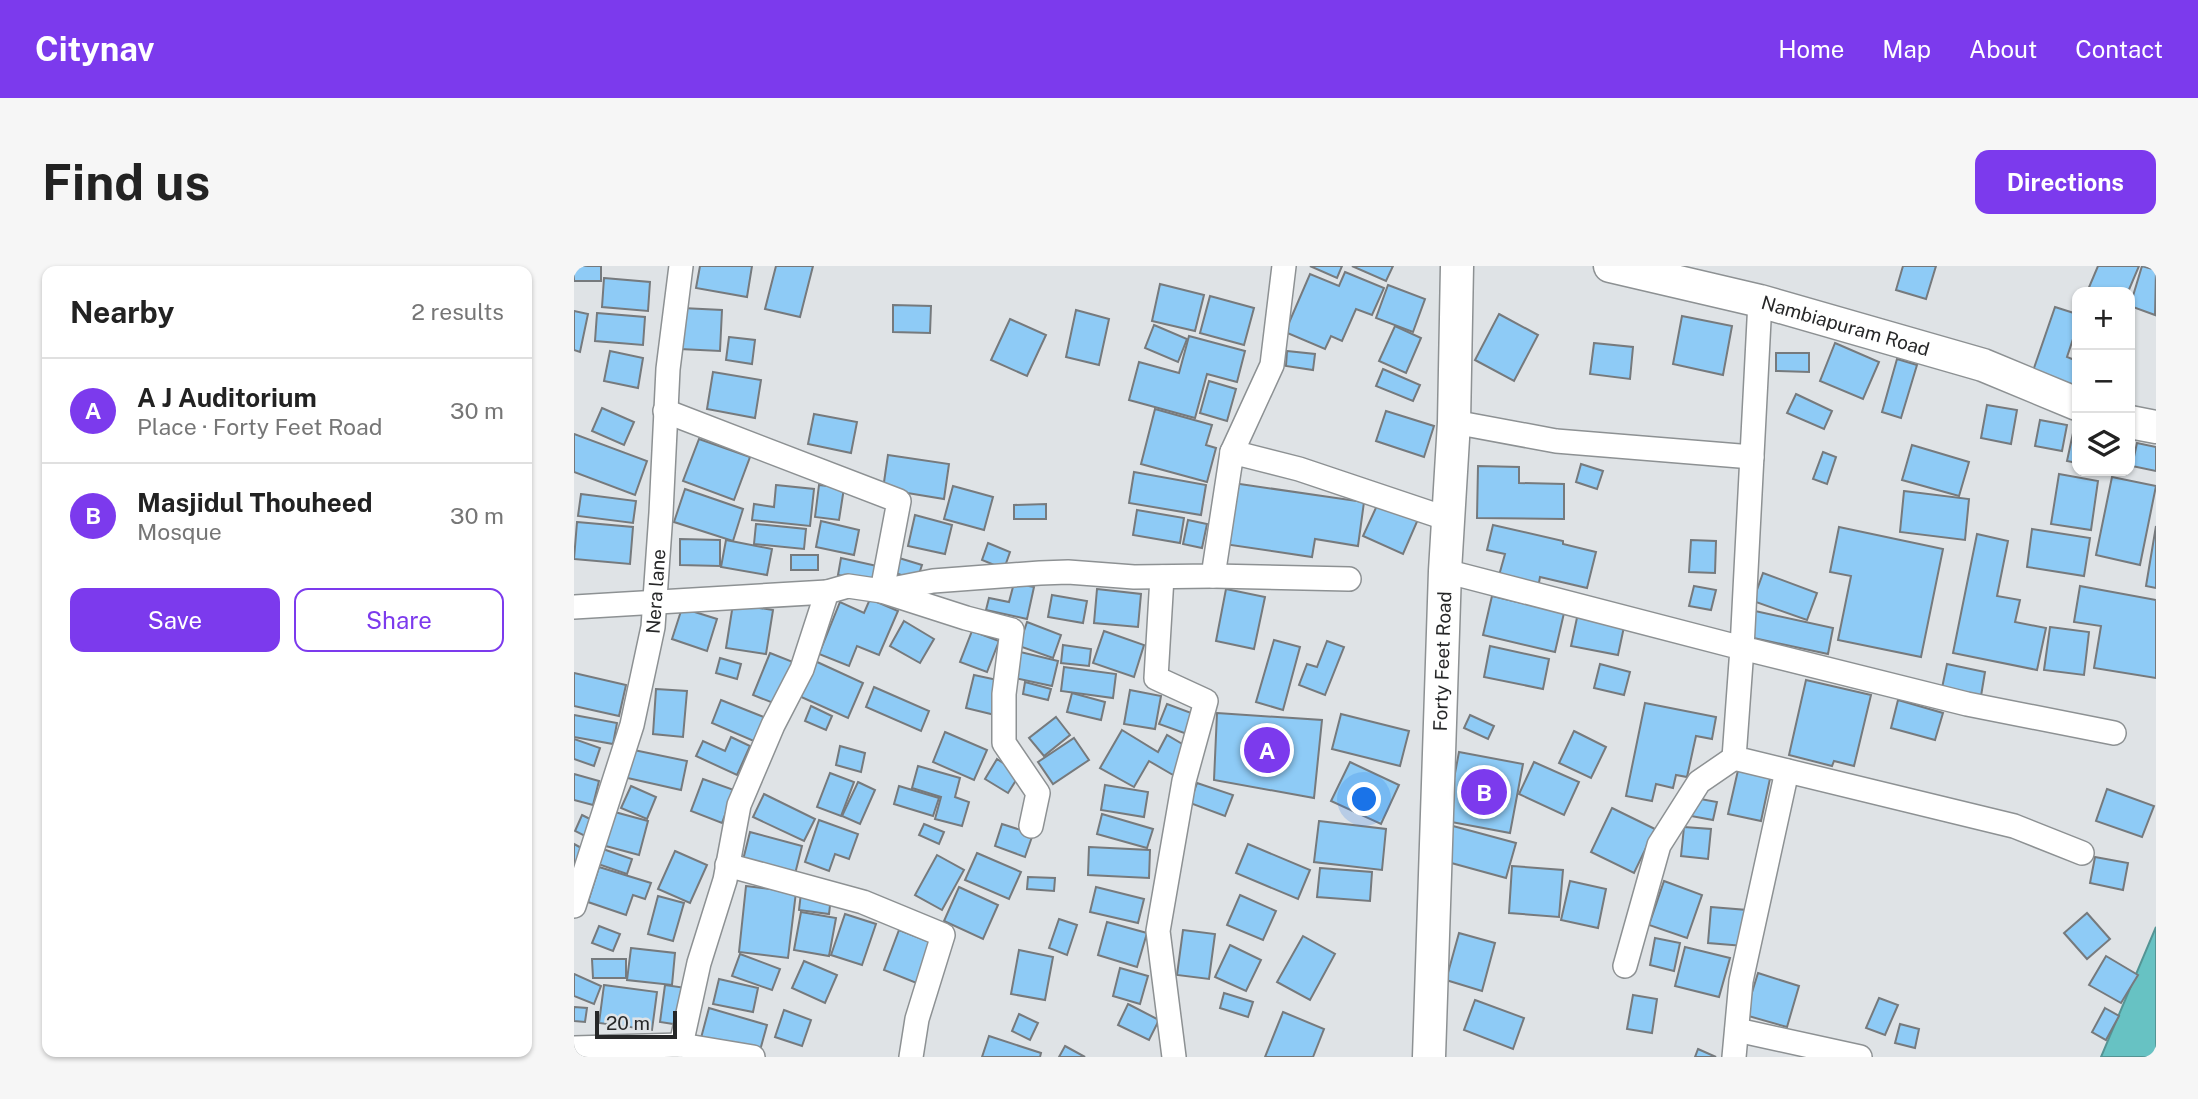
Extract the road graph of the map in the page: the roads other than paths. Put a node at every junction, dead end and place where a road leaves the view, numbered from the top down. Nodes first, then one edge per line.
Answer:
1 (681, 266) edge
2 (1284, 266) edge
3 (1457, 266) edge
4 (1610, 266) edge
5 (1760, 301) junction
6 (2072, 402) edge
7 (665, 411) junction
8 (1454, 422) junction
9 (2135, 423) edge
10 (2156, 427) edge
11 (1232, 452) junction
12 (1752, 457) junction
13 (1448, 519) junction
14 (1445, 571) junction
15 (1213, 576) junction
16 (1162, 577) junction
17 (1349, 579) dead end
18 (882, 591) junction
19 (827, 592) junction
20 (655, 603) junction
21 (574, 607) edge
22 (1742, 648) junction
23 (2113, 733) dead end
24 (1734, 758) junction
25 (1787, 771) junction
26 (1031, 826) dead end
27 (2081, 853) dead end
28 (727, 865) junction
29 (574, 906) edge
30 (1625, 966) dead end
31 (1737, 1030) junction
32 (681, 1045) junction
33 (574, 1048) edge
34 (753, 1057) edge
35 (911, 1057) edge
36 (1174, 1057) edge
37 (1429, 1057) edge
38 (1734, 1057) edge
39 (1860, 1057) edge

1 - 7 street, Nera lane
2 - 11 street
3 - 8 main road, Forty Feet Road
4 - 5 main road, Nambiapuram Road
5 - 6 main road, Nambiapuram Road
5 - 12 street
7 - 18 street
7 - 20 street, Nera lane
8 - 12 street
8 - 13 main road, Forty Feet Road
9 - 10 main road
11 - 13 street
11 - 15 street
12 - 22 street
13 - 14 main road, Forty Feet Road
14 - 22 street
14 - 37 main road, Forty Feet Road
15 - 16 street
15 - 17 street
16 - 18 street
16 - 36 street
18 - 19 street
18 - 26 street
19 - 20 street
19 - 28 street
20 - 21 street
20 - 29 street, Nera lane
22 - 23 street
22 - 24 street
24 - 25 street
24 - 30 street
25 - 27 street
25 - 31 street
28 - 32 street
28 - 35 street
31 - 38 street
31 - 39 street
32 - 33 street
32 - 34 street

